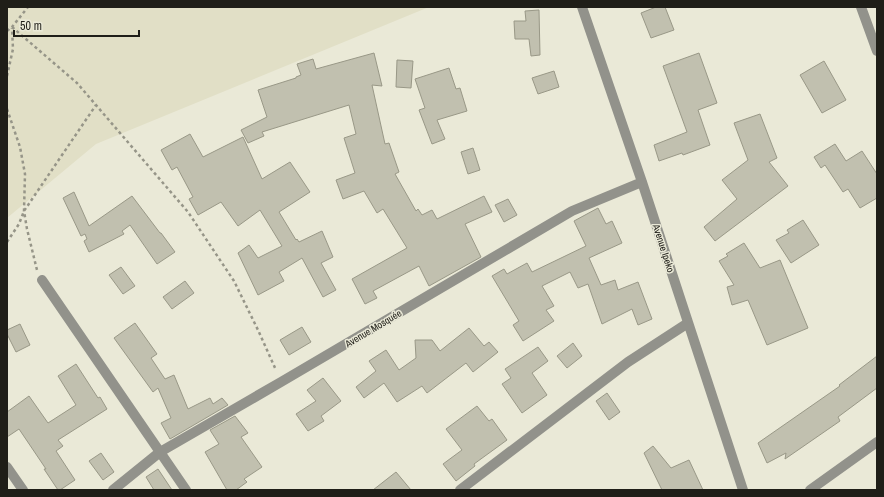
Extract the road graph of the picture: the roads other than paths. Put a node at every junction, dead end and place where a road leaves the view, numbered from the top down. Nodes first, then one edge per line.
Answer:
1 (582, 7) edge
2 (861, 7) edge
3 (877, 51) edge
4 (642, 182) junction
5 (42, 280) road end
6 (688, 324) junction
7 (877, 442) edge
8 (160, 452) junction
9 (7, 467) edge
10 (22, 490) edge
11 (114, 490) edge
12 (186, 490) edge
13 (460, 490) edge
14 (743, 490) edge
15 (810, 490) edge

1 - 4 street, Avenue Ipeko
2 - 3 street
4 - 6 street, Avenue Ipeko
4 - 8 street, Avenue Mosquée
5 - 8 street
6 - 13 street
6 - 14 street, Avenue Ipeko
7 - 15 street
8 - 11 street, Avenue Mosquée
8 - 12 street
9 - 10 street

